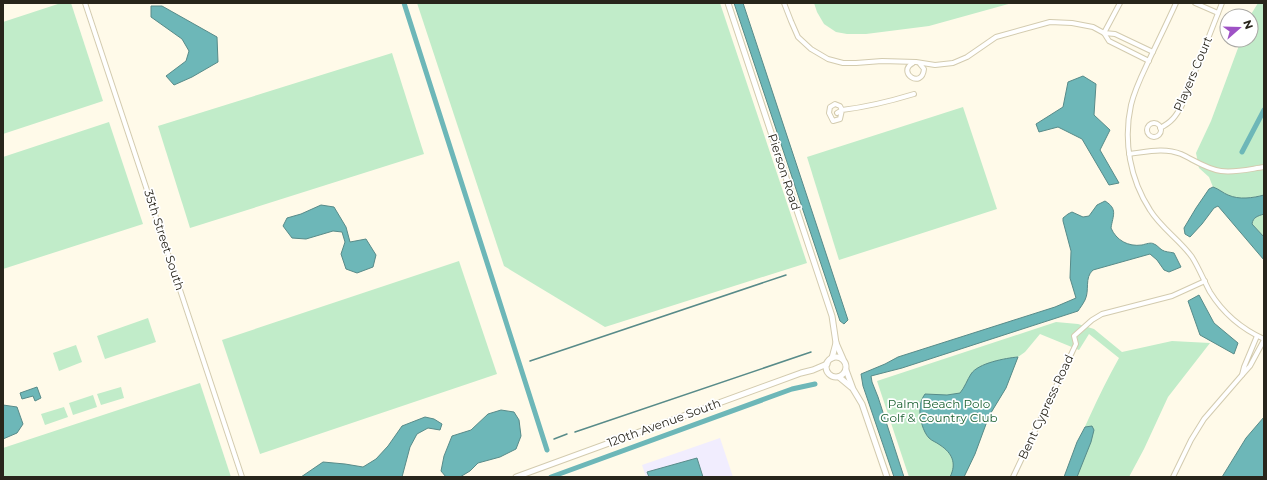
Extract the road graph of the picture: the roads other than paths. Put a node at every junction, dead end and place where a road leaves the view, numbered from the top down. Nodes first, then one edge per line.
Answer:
1 (85, 3) edge
2 (728, 3) edge
3 (784, 3) edge
4 (1120, 3) edge
5 (1176, 3) edge
6 (1196, 3) edge
7 (1222, 3) edge
8 (1218, 14) junction
9 (1104, 33) junction
10 (1153, 52) junction
11 (1149, 61) junction
12 (914, 62) junction
13 (919, 63) junction
14 (914, 94) dead end
15 (837, 113) dead end
16 (1160, 128) dead end
17 (1129, 154) junction
18 (1264, 167) edge
19 (1204, 281) junction
20 (1257, 336) junction
21 (1264, 339) edge
22 (836, 343) junction
23 (832, 358) junction
24 (842, 359) junction
25 (827, 364) junction
26 (813, 370) junction
27 (846, 370) junction
28 (828, 372) junction
29 (1242, 375) junction
30 (839, 376) junction
31 (853, 389) junction
32 (242, 477) edge
33 (516, 477) edge
34 (887, 477) edge
35 (1013, 477) edge
36 (1173, 477) edge

1 - 32 street, 35th Street South
2 - 22 street, Pierson Road
3 - 12 street
4 - 9 street
5 - 10 street
6 - 8 street
7 - 8 street, Players Court
8 - 16 street, Players Court
9 - 10 street
9 - 11 street
9 - 13 street
10 - 11 street
11 - 17 street
12 - 13 street
12 - 13 street
14 - 15 street
17 - 18 street
17 - 19 street
19 - 20 street
19 - 35 street, Bent Cypress Road
20 - 21 street
20 - 29 street
21 - 29 street
22 - 23 street, Pierson Road
22 - 24 street, Pierson Road
23 - 24 street
23 - 25 street
24 - 27 street
25 - 26 street, 120th Avenue South
25 - 28 street
26 - 28 street, 120th Avenue South
26 - 33 street, 120th Avenue South
27 - 30 street
27 - 31 street
28 - 30 street
29 - 36 street
30 - 31 street
31 - 34 street

